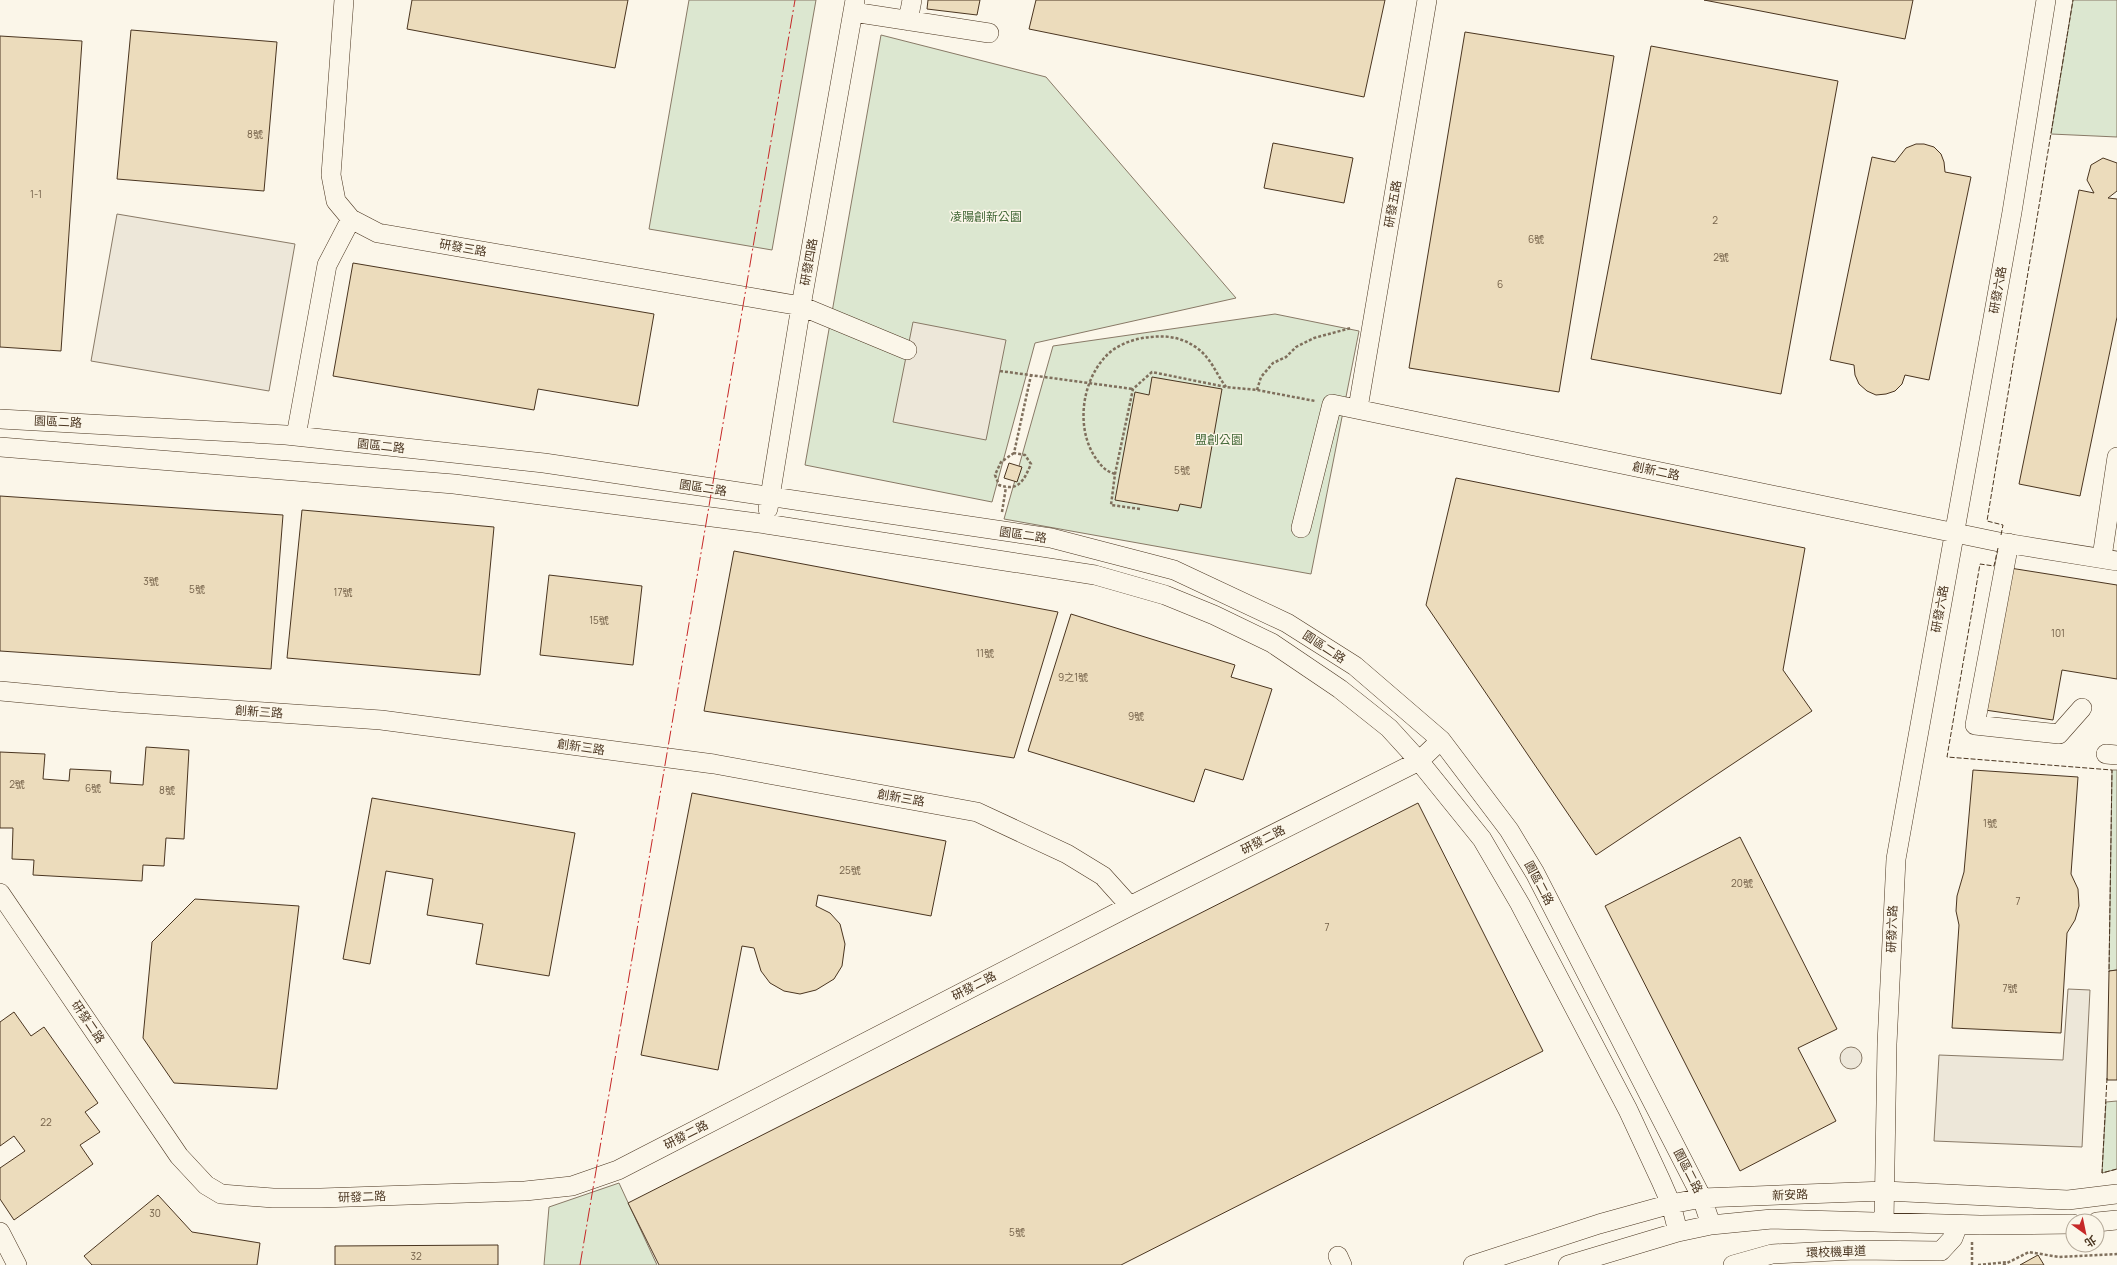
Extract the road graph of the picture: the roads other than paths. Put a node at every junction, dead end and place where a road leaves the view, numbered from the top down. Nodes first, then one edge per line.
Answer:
1 (344, 0) edge
2 (912, 0) edge
3 (1427, 0) edge
4 (2046, 0) edge
5 (854, 6) edge
6 (908, 21) junction
7 (989, 33) dead end
8 (351, 219) junction
9 (801, 306) junction
10 (908, 350) dead end
11 (1358, 408) junction
12 (0, 419) edge
13 (296, 436) junction
14 (0, 448) edge
15 (2117, 457) edge
16 (770, 498) junction
17 (766, 524) junction
18 (1301, 528) dead end
19 (1953, 532) junction
20 (2009, 543) junction
21 (2109, 559) edge
22 (0, 691) edge
23 (2082, 708) dead end
24 (1441, 740) junction
25 (1419, 761) junction
26 (0, 893) edge
27 (1130, 906) junction
28 (1885, 1191) junction
29 (2117, 1194) edge
30 (1702, 1198) junction
31 (1671, 1204) junction
32 (2117, 1220) edge
33 (2105, 1221) edge
34 (1884, 1222) junction
35 (2065, 1224) edge
36 (1711, 1225) junction
37 (1958, 1225) junction
38 (0, 1232) edge
39 (1678, 1232) junction
40 (1855, 1250) junction
41 (17, 1265) edge
42 (1473, 1265) edge
43 (1568, 1265) edge
44 (1733, 1265) edge
45 (1822, 1265) edge

1 - 8 street, 研發三路
2 - 6 street
3 - 11 street, 研發五路
4 - 19 street, 研發六路
5 - 6 street
5 - 9 street, 研發四路
6 - 7 street
8 - 9 street, 研發三路
8 - 13 street
9 - 10 street, 研發三路
9 - 16 street, 研發四路
11 - 18 street, 創新二路
11 - 19 street, 創新二路
12 - 13 street, 園區二路
13 - 16 street, 園區二路
14 - 17 street
15 - 21 street
16 - 17 street, 研發四路
16 - 24 street, 園區二路
17 - 25 street
19 - 20 street, 創新二路
19 - 28 street, 研發六路
20 - 21 street, 創新二路
20 - 23 street
22 - 27 street, 創新三路
24 - 25 street, 研發二路
24 - 30 street, 園區二路
25 - 27 street, 研發二路
25 - 31 street
26 - 27 street, 研發二路
28 - 29 street, 新安路
28 - 30 street, 新安路
28 - 34 street, 研發六路
30 - 31 street, 新安路
30 - 36 street, 園區二路
31 - 39 street
31 - 42 street, 新安路
32 - 33 street
34 - 36 street, 新安路
34 - 37 street, 新安路
35 - 37 street, 新安路
36 - 39 street, 新安路
37 - 40 street, 環校機車道
38 - 41 street
39 - 43 street, 新安路
40 - 44 street, 環校機車道
40 - 45 street

